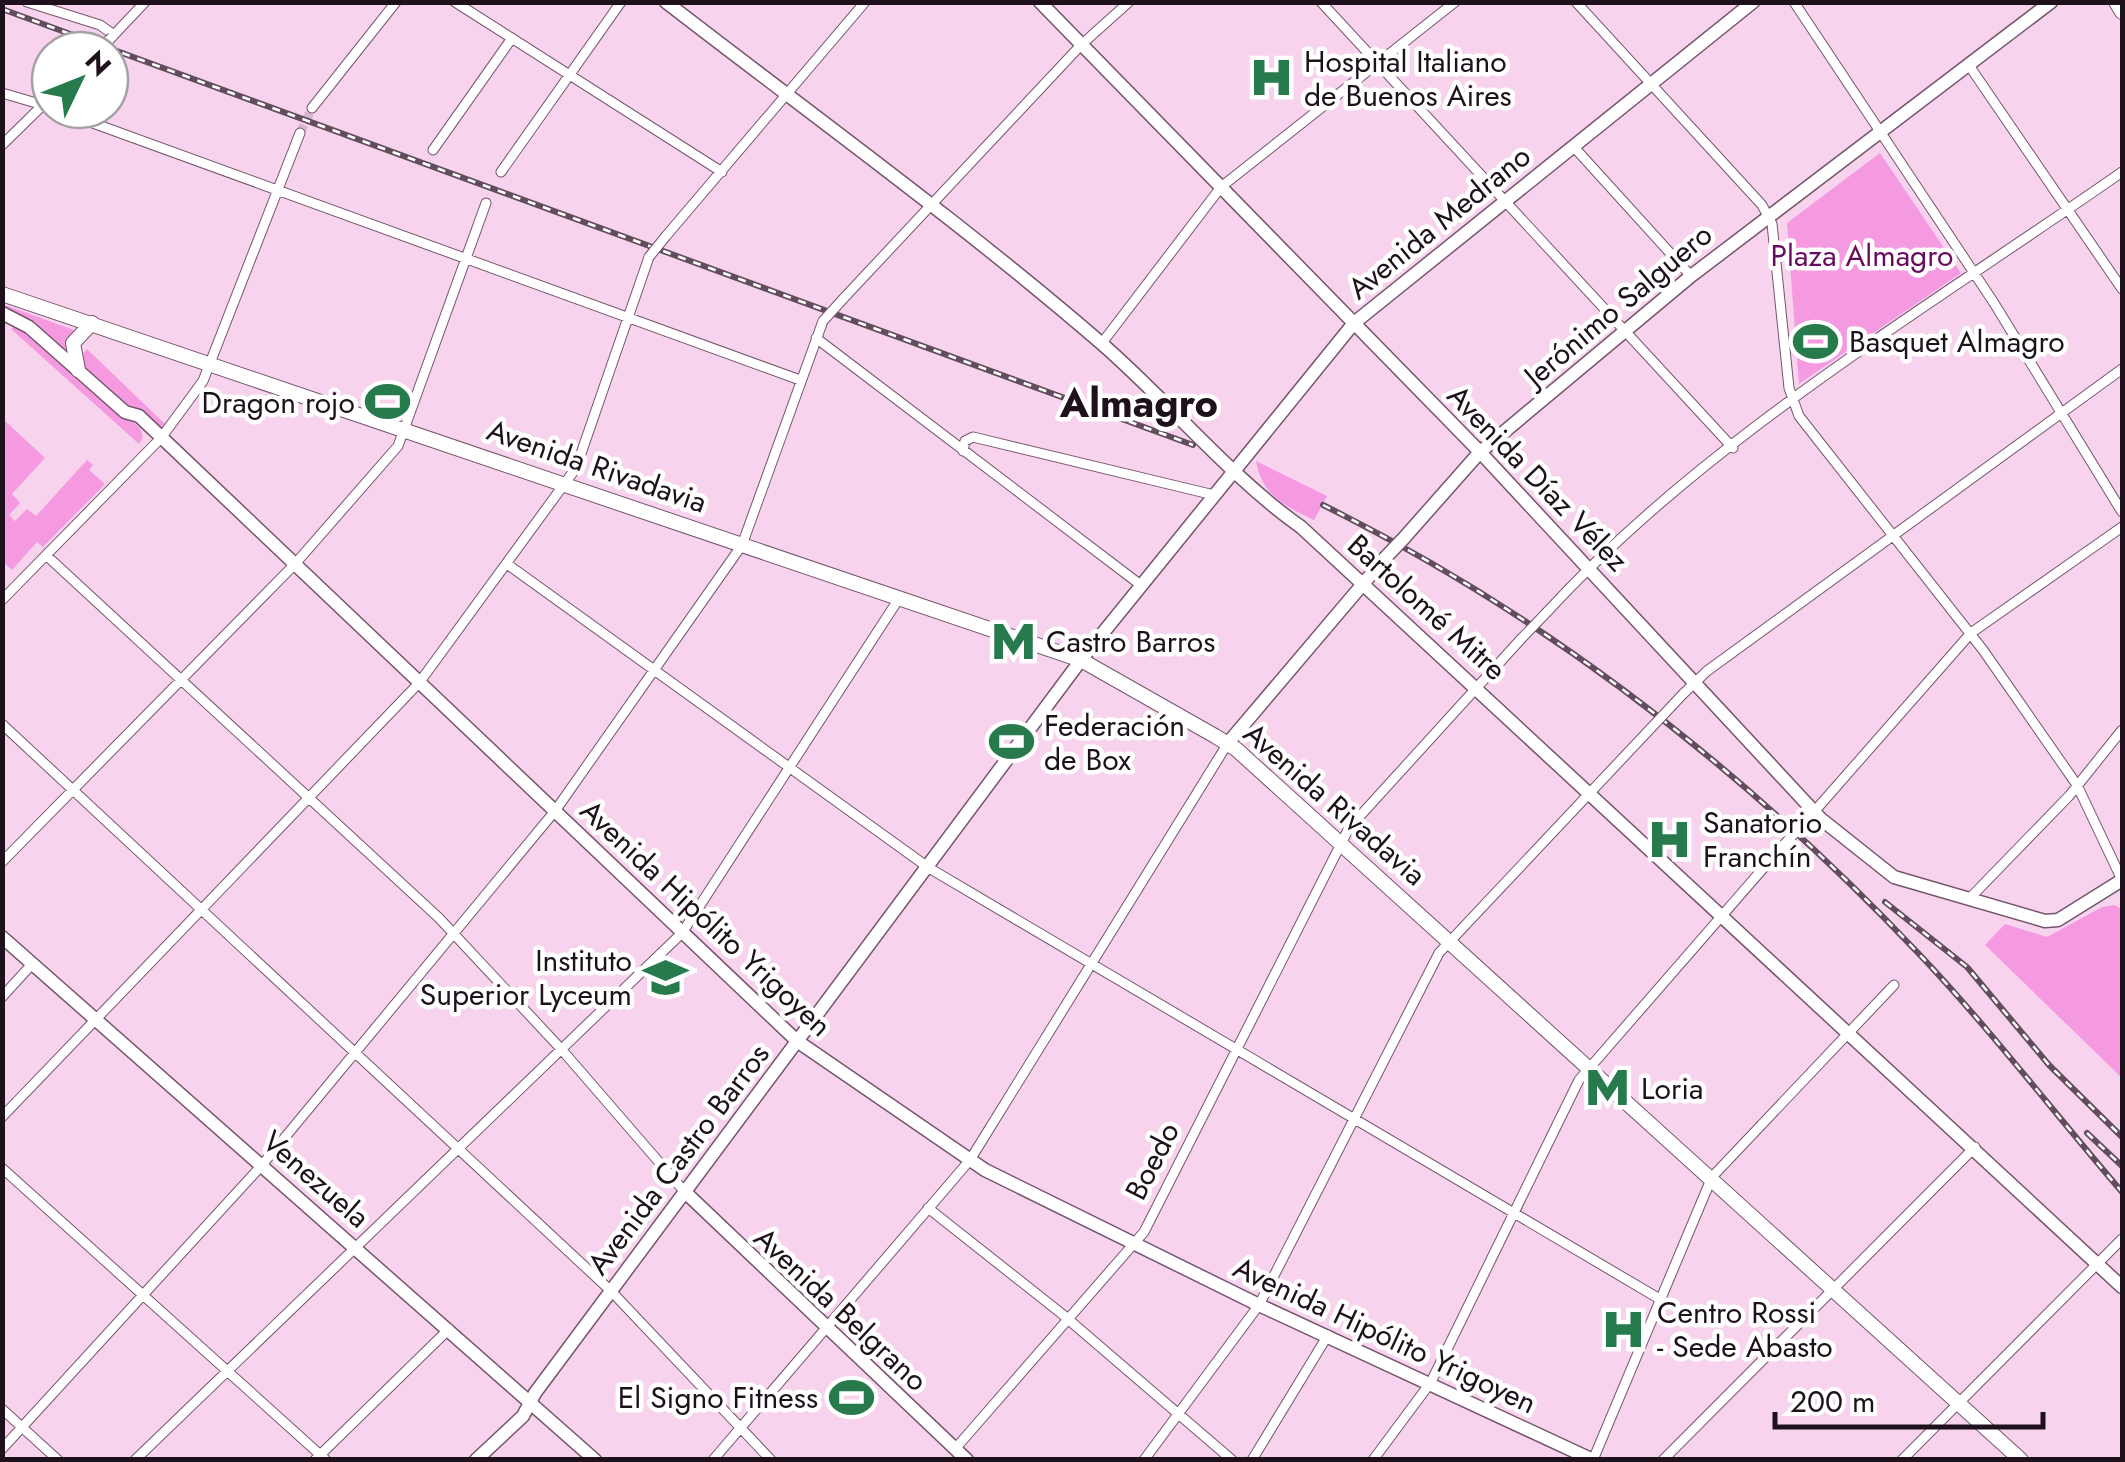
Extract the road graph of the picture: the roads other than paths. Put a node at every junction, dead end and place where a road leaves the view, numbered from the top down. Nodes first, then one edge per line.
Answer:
1 (27, 2) edge
2 (144, 2) edge
3 (396, 2) edge
4 (455, 2) edge
5 (621, 2) edge
6 (666, 2) edge
7 (865, 2) edge
8 (1040, 2) edge
9 (1129, 2) edge
10 (1321, 2) edge
11 (1455, 2) edge
12 (1576, 2) edge
13 (1753, 2) edge
14 (1794, 2) edge
15 (2050, 2) edge
16 (2116, 2) edge
17 (2122, 12) edge
18 (106, 30) edge
19 (118, 30) edge
20 (512, 38) junction
21 (1081, 45) junction
22 (1968, 64) junction
23 (1378, 65) junction
24 (570, 74) junction
25 (1650, 84) junction
26 (2, 93) edge
27 (787, 96) junction
28 (30, 100) edge
29 (312, 108) tunnel mouth
30 (30, 122) edge
31 (115, 130) edge
32 (300, 133) tunnel mouth
33 (1882, 134) junction
34 (2, 146) edge
35 (1573, 146) junction
36 (433, 150) dead end
37 (501, 172) dead end
38 (722, 172) junction
39 (2122, 172) edge
40 (1221, 186) junction
41 (278, 193) junction
42 (1506, 200) junction
43 (486, 202) dead end
44 (931, 205) junction
45 (2069, 210) junction
46 (1768, 216) junction
47 (463, 260) junction
48 (1975, 273) junction
49 (1691, 276) junction
50 (2122, 289) edge
51 (2, 294) edge
52 (2, 313) edge
53 (628, 319) junction
54 (1354, 323) junction
55 (92, 324) junction
56 (1625, 332) junction
57 (816, 338) junction
58 (1102, 344) junction
59 (213, 363) junction
60 (2122, 369) edge
61 (78, 370) junction
62 (800, 380) junction
63 (1792, 403) junction
64 (2062, 411) junction
65 (406, 430) junction
66 (161, 438) junction
67 (1733, 448) junction
68 (964, 450) junction
69 (1480, 452) junction
70 (1236, 468) junction
71 (565, 484) junction
72 (1214, 495) junction
73 (2122, 512) edge
74 (2122, 527) edge
75 (1892, 533) junction
76 (742, 545) junction
77 (47, 556) junction
78 (295, 564) junction
79 (507, 564) junction
80 (1588, 566) junction
81 (1363, 583) junction
82 (1142, 586) junction
83 (2, 600) edge
84 (898, 600) junction
85 (1971, 633) junction
86 (1081, 660) junction
87 (656, 670) junction
88 (181, 679) junction
89 (1694, 683) junction
90 (419, 684) junction
91 (1478, 687) junction
92 (2, 724) edge
93 (2122, 730) edge
94 (1228, 743) junction
95 (792, 770) junction
96 (2077, 785) junction
97 (72, 790) junction
98 (1591, 791) junction
99 (310, 798) junction
100 (555, 811) junction
101 (1810, 816) junction
102 (1342, 844) junction
103 (2, 862) edge
104 (929, 868) junction
105 (2122, 880) edge
106 (1970, 900) junction
107 (201, 911) junction
108 (1723, 914) junction
109 (454, 933) junction
110 (682, 934) junction
111 (2, 937) edge
112 (1450, 942) junction
113 (32, 963) junction
114 (1089, 966) junction
115 (1894, 985) dead end
116 (2, 997) edge
117 (95, 1018) junction
118 (1848, 1029) junction
119 (797, 1042) junction
120 (562, 1050) junction
121 (355, 1052) junction
122 (1236, 1052) junction
123 (1590, 1068) junction
124 (2, 1117) edge
125 (1353, 1119) junction
126 (1975, 1147) junction
127 (460, 1150) junction
128 (711, 1154) junction
129 (970, 1160) junction
130 (262, 1165) junction
131 (2, 1168) edge
132 (1712, 1177) junction
133 (684, 1192) junction
134 (928, 1208) junction
135 (1514, 1214) junction
136 (706, 1216) junction
137 (718, 1228) junction
138 (655, 1231) junction
139 (2122, 1239) edge
140 (1134, 1244) junction
141 (358, 1249) junction
142 (2098, 1263) junction
143 (2122, 1287) edge
144 (1836, 1288) junction
145 (611, 1290) junction
146 (144, 1295) junction
147 (1658, 1298) junction
148 (1259, 1305) junction
149 (1070, 1322) junction
150 (825, 1328) junction
151 (449, 1330) junction
152 (1328, 1335) junction
153 (228, 1370) junction
154 (1430, 1382) junction
155 (530, 1401) junction
156 (1959, 1401) junction
157 (2, 1409) edge
158 (1180, 1416) junction
159 (22, 1427) junction
160 (740, 1427) junction
161 (2, 1449) edge
162 (951, 1454) edge
163 (320, 1458) edge
164 (594, 1459) edge
165 (58, 1460) edge
166 (135, 1460) edge
167 (476, 1460) edge
168 (714, 1460) edge
169 (771, 1460) edge
170 (966, 1460) edge
171 (1144, 1460) edge
172 (1232, 1460) edge
173 (1252, 1460) edge
174 (1373, 1460) edge
175 (1593, 1460) edge
176 (1663, 1460) edge
177 (1902, 1460) edge
178 (2021, 1460) edge

1 - 18 street
2 - 19 street
3 - 29 street
4 - 20 street
5 - 24 street
6 - 27 main road, Bartolomé Mitre
7 - 27 street
8 - 21 main road, Avenida Díaz Vélez
9 - 21 street
10 - 23 street
11 - 23 street
12 - 25 street
13 - 25 main road, Avenida Medrano
14 - 33 street
15 - 22 main road, Jerónimo Salguero
16 - 17 main road
20 - 24 street
20 - 36 street
21 - 40 main road, Avenida Díaz Vélez
21 - 44 street
22 - 33 main road, Jerónimo Salguero
22 - 45 street
23 - 40 street
23 - 42 street
24 - 37 street
24 - 38 street
25 - 35 main road, Avenida Medrano
25 - 46 street
26 - 28 street
27 - 38 street
27 - 44 main road, Bartolomé Mitre
30 - 34 street
31 - 41 street
32 - 41 street
33 - 46 main road, Jerónimo Salguero
33 - 48 street
35 - 42 main road, Avenida Medrano
35 - 49 street
38 - 53 street, bridge
39 - 45 street, Boedo
40 - 54 main road, Avenida Díaz Vélez
40 - 58 street
41 - 47 street
41 - 59 street
42 - 54 main road, Avenida Medrano
42 - 56 street
43 - 47 street
44 - 57 street, bridge
44 - 58 main road, Bartolomé Mitre
45 - 48 street, Boedo
45 - 50 street
46 - 49 main road, Jerónimo Salguero
46 - 63 street
47 - 53 street
47 - 65 street
48 - 63 street, Boedo
48 - 64 street
49 - 56 main road, Jerónimo Salguero
51 - 55 main road, Avenida Rivadavia
52 - 61 main road, Avenida Hipólito Yrigoyen
53 - 62 street
53 - 71 street
54 - 69 main road, Avenida Díaz Vélez
54 - 70 main road, Avenida Medrano
55 - 59 main road, Avenida Rivadavia
55 - 61 main road
56 - 67 street
56 - 69 main road, Jerónimo Salguero
57 - 62 street
57 - 68 street
58 - 70 main road, Bartolomé Mitre
59 - 65 main road, Avenida Rivadavia
59 - 66 street
60 - 64 street
61 - 66 main road, Avenida Hipólito Yrigoyen
62 - 76 street
63 - 67 street, Boedo
63 - 75 street
64 - 73 street
64 - 75 street
65 - 71 main road, Avenida Rivadavia
65 - 78 street
66 - 77 street
66 - 78 main road, Avenida Hipólito Yrigoyen
67 - 80 street, Boedo
68 - 72 street
68 - 82 street
69 - 80 main road, Avenida Díaz Vélez
69 - 81 main road, Jerónimo Salguero, bridge
70 - 72 main road, Avenida Medrano
70 - 81 main road, Bartolomé Mitre
71 - 76 main road, Avenida Rivadavia
71 - 79 street
72 - 82 main road, Avenida Medrano
74 - 85 street
75 - 85 street
75 - 89 street
76 - 84 main road, Avenida Rivadavia
76 - 87 street
77 - 83 street
77 - 88 street
78 - 88 street
78 - 90 main road, Avenida Hipólito Yrigoyen
79 - 87 street
79 - 90 street
80 - 89 main road, Avenida Díaz Vélez
80 - 91 street, Boedo, bridge
81 - 91 main road, Bartolomé Mitre
81 - 94 main road, Jerónimo Salguero
82 - 86 main road, Avenida Medrano
84 - 86 main road, Avenida Rivadavia
84 - 95 street
85 - 96 street
85 - 101 street
86 - 94 main road, Avenida Rivadavia
86 - 104 main road, Avenida Castro Barros
87 - 95 street
87 - 100 street
88 - 97 street
88 - 99 street
89 - 98 street, bridge
89 - 101 main road, Avenida Díaz Vélez
90 - 99 street
90 - 100 main road, Avenida Hipólito Yrigoyen
91 - 98 main road, Bartolomé Mitre
91 - 102 street, Boedo
92 - 97 street
93 - 96 street
94 - 102 main road, Avenida Rivadavia
94 - 114 street
95 - 104 street
95 - 110 street
96 - 105 street
96 - 106 street
97 - 103 street
97 - 107 street
98 - 108 main road, Bartolomé Mitre
98 - 112 street
99 - 107 street
99 - 109 street
100 - 109 street
100 - 110 main road, Avenida Hipólito Yrigoyen
101 - 106 main road, Avenida Díaz Vélez
101 - 108 street, bridge
102 - 112 main road, Avenida Rivadavia
102 - 122 street, Boedo
104 - 114 street
104 - 119 main road, Avenida Castro Barros
105 - 106 main road, Avenida Díaz Vélez
107 - 117 street
107 - 121 street
108 - 118 main road, Bartolomé Mitre
108 - 123 street
109 - 120 street
109 - 121 street
110 - 119 main road, Avenida Hipólito Yrigoyen
110 - 120 street
111 - 113 main road, Venezuela
112 - 123 main road, Avenida Rivadavia
112 - 125 street
113 - 116 street
113 - 117 main road, Venezuela
114 - 122 street
114 - 129 street
115 - 118 street
117 - 124 street
117 - 130 main road, Venezuela
118 - 126 main road, Bartolomé Mitre
118 - 132 street
119 - 128 main road, Avenida Castro Barros
119 - 129 main road, Avenida Hipólito Yrigoyen
120 - 127 street
120 - 133 street
121 - 127 street
121 - 130 street
122 - 125 street
122 - 140 street, Boedo
123 - 132 main road, Avenida Rivadavia
123 - 135 street
125 - 135 street
125 - 148 street
126 - 142 main road, Bartolomé Mitre
126 - 144 street
127 - 141 street
127 - 145 street
128 - 133 main road, Avenida Castro Barros
128 - 136 main road
129 - 134 street
129 - 140 main road, Avenida Hipólito Yrigoyen
130 - 141 main road, Venezuela
130 - 146 street
131 - 146 street
132 - 144 main road, Avenida Rivadavia
132 - 147 street
133 - 136 main road, Avenida Belgrano
133 - 138 main road, Avenida Castro Barros
134 - 149 street
134 - 150 street
135 - 147 street
135 - 154 street
136 - 137 main road, Avenida Belgrano
137 - 138 main road
137 - 150 main road, Avenida Belgrano
138 - 145 main road, Avenida Castro Barros
139 - 142 street
140 - 148 main road, Avenida Hipólito Yrigoyen
140 - 149 street, Boedo
141 - 151 main road, Venezuela
141 - 153 street
142 - 143 main road, Bartolomé Mitre
142 - 156 street
144 - 156 main road, Avenida Rivadavia
144 - 176 street
145 - 155 main road, Avenida Castro Barros
145 - 160 street
146 - 153 street
146 - 159 street
147 - 175 street
148 - 152 main road, Avenida Hipólito Yrigoyen
148 - 158 street
149 - 158 street
149 - 162 street, Boedo
150 - 160 street
150 - 162 main road, Avenida Belgrano
151 - 155 main road, Venezuela
151 - 163 street
152 - 154 main road, Avenida Hipólito Yrigoyen
152 - 173 street
153 - 163 street
153 - 166 street
154 - 174 street
154 - 175 main road, Avenida Hipólito Yrigoyen
155 - 164 main road, Venezuela
155 - 167 main road
156 - 177 street
156 - 178 main road, Avenida Rivadavia
157 - 159 street
158 - 171 street
158 - 172 street
159 - 161 street
159 - 165 street
160 - 168 street
160 - 169 street
162 - 170 main road, Avenida Belgrano

